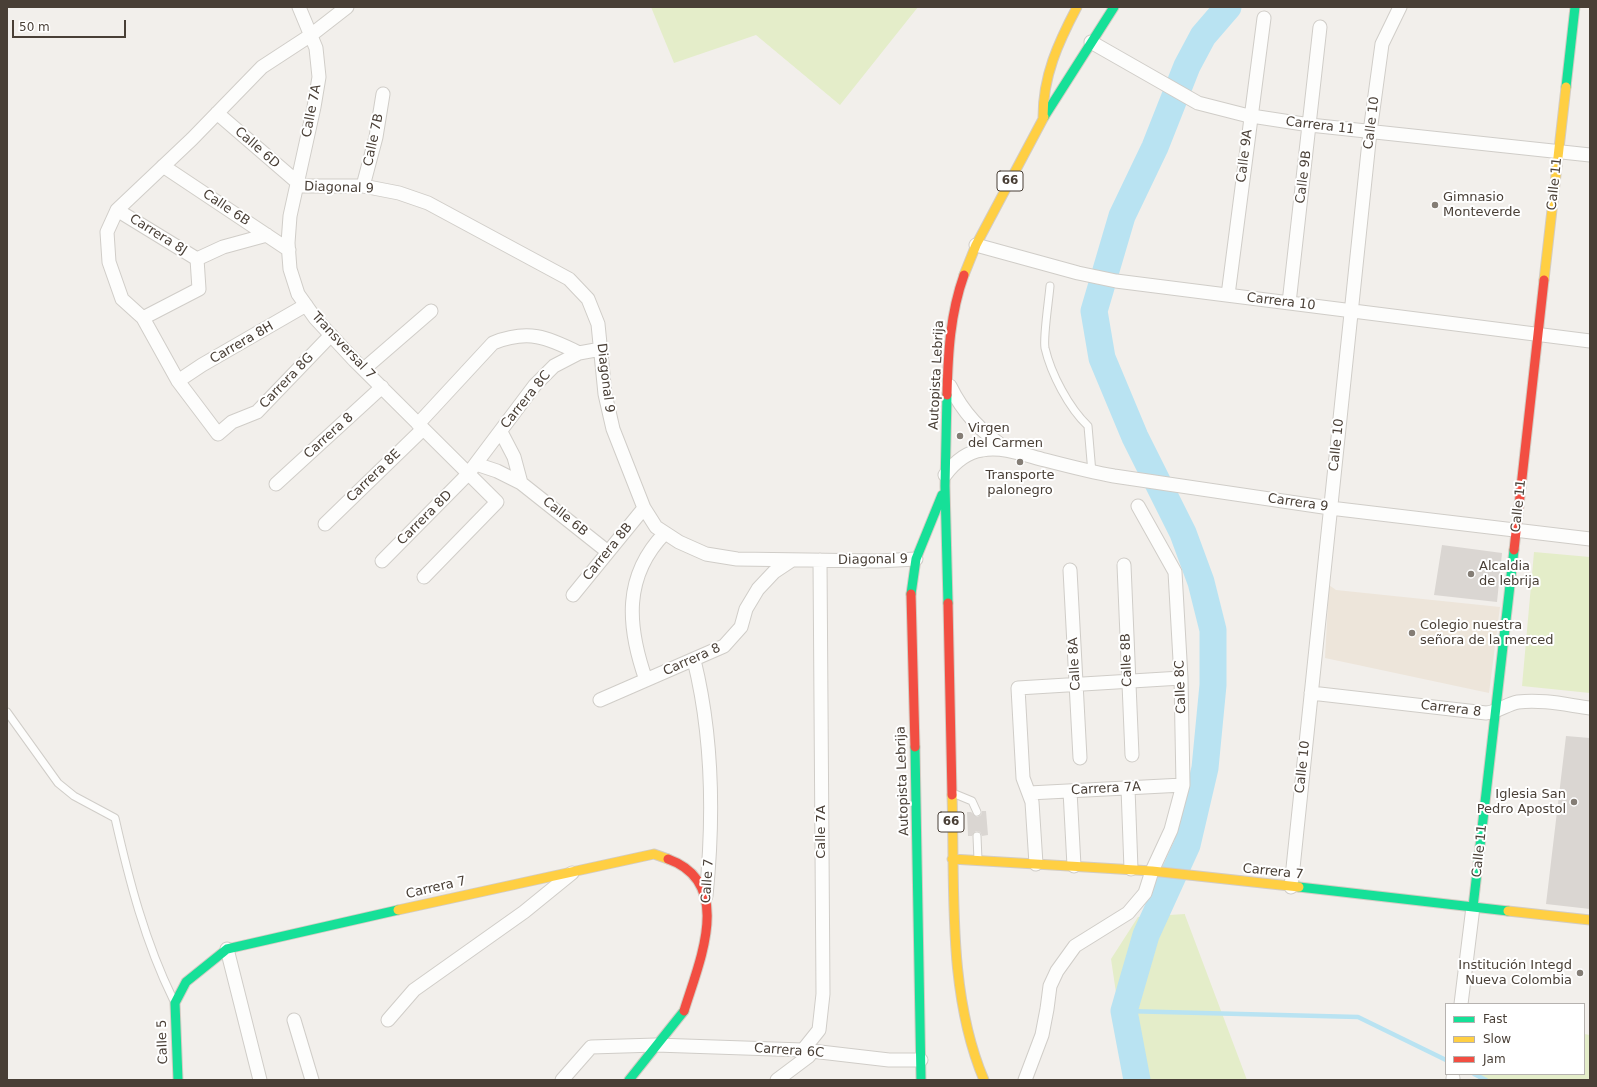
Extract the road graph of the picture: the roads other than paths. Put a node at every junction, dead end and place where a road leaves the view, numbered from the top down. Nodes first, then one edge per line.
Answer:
1 (299, 7) edge
2 (346, 7) edge
3 (1077, 7) edge
4 (1114, 7) edge
5 (1400, 7) edge
6 (1575, 7) edge
7 (1264, 18) dead end
8 (1320, 27) dead end
9 (311, 35) junction
10 (1091, 42) junction
11 (383, 94) dead end
12 (217, 113) junction
13 (1251, 116) junction
14 (1043, 118) junction
15 (1310, 126) junction
16 (1370, 132) junction
17 (1558, 152) junction
18 (1590, 155) edge
19 (163, 166) junction
20 (297, 184) junction
21 (363, 186) junction
22 (117, 210) junction
23 (267, 235) junction
24 (976, 245) junction
25 (289, 250) junction
26 (196, 259) junction
27 (1050, 286) dead end
28 (1228, 295) junction
29 (1289, 303) junction
30 (306, 305) junction
31 (431, 311) dead end
32 (1351, 311) junction
33 (143, 318) junction
34 (331, 335) junction
35 (1538, 335) junction
36 (1590, 341) edge
37 (601, 349) junction
38 (580, 353) junction
39 (364, 369) junction
40 (178, 381) junction
41 (948, 382) junction
42 (382, 387) junction
43 (421, 427) junction
44 (501, 432) junction
45 (1008, 450) junction
46 (476, 464) junction
47 (1092, 473) junction
48 (468, 474) junction
49 (945, 481) junction
50 (521, 483) junction
51 (276, 484) dead end
52 (1138, 506) dead end
53 (644, 508) junction
54 (1330, 508) junction
55 (325, 524) dead end
56 (665, 532) junction
57 (1516, 532) junction
58 (1590, 539) edge
59 (608, 552) junction
60 (916, 559) junction
61 (792, 560) junction
62 (820, 560) junction
63 (382, 561) dead end
64 (1124, 565) dead end
65 (1070, 570) dead end
66 (424, 577) dead end
67 (573, 595) dead end
68 (694, 660) junction
69 (1181, 678) junction
70 (646, 680) junction
71 (1128, 681) junction
72 (1077, 684) junction
73 (1311, 693) junction
74 (600, 700) dead end
75 (1590, 708) edge
76 (7, 712) edge
77 (1495, 712) junction
78 (1132, 755) dead end
79 (1080, 758) dead end
80 (1184, 785) junction
81 (1128, 788) junction
82 (1070, 791) junction
83 (951, 792) junction
84 (1029, 793) junction
85 (977, 812) dead end
86 (977, 836) dead end
87 (952, 859) junction
88 (978, 861) junction
89 (1036, 864) junction
90 (1074, 866) junction
91 (1131, 869) junction
92 (576, 870) junction
93 (1158, 871) junction
94 (1291, 887) junction
95 (706, 900) junction
96 (1473, 907) junction
97 (1590, 920) edge
98 (227, 949) junction
99 (175, 1003) junction
100 (1461, 1003) edge
101 (294, 1020) dead end
102 (388, 1020) dead end
103 (656, 1045) junction
104 (803, 1050) junction
105 (921, 1060) junction
106 (178, 1080) edge
107 (260, 1080) edge
108 (312, 1080) edge
109 (562, 1080) edge
110 (628, 1080) edge
111 (777, 1080) edge
112 (921, 1080) edge
113 (984, 1080) edge
114 (1025, 1080) edge

1 - 9 street, Calle 7A
2 - 9 street
3 - 14 main road, Autopista Lebrija / 66
4 - 10 main road, Autopista Lebrija / 66
5 - 16 street, Calle 10
6 - 17 main road, Calle 11
7 - 13 street, Calle 9A
8 - 15 street, Calle 9B
9 - 12 street
9 - 20 street, Calle 7A
10 - 13 street, Carrera 11
10 - 14 main road, Autopista Lebrija / 66
11 - 21 street, Calle 7B
12 - 19 street
12 - 20 street, Calle 6D
13 - 15 street, Carrera 11
13 - 28 street, Calle 9A
14 - 24 main road, Autopista Lebrija / 66
15 - 16 street, Carrera 11
15 - 29 street, Calle 9B
16 - 17 street, Carrera 11
16 - 32 street, Calle 10
17 - 18 street, Carrera 11
17 - 35 main road, Calle 11
19 - 22 street
19 - 23 street, Calle 6B
20 - 21 street, Diagonal 9
20 - 25 street, Transversal 7
21 - 37 street, Diagonal 9
22 - 26 street, Carrera 8J
22 - 33 street
23 - 25 street, Calle 6B
23 - 26 street, Carrera 8J
24 - 28 street, Carrera 10
24 - 41 main road, Autopista Lebrija / 66
25 - 30 street, Transversal 7
26 - 33 street
27 - 47 lane
28 - 29 street, Carrera 10
29 - 32 street, Carrera 10
30 - 34 street, Transversal 7
30 - 40 street, Carrera 8H
31 - 39 street
32 - 35 street, Carrera 10
32 - 54 street, Calle 10
33 - 40 street
34 - 39 street, Transversal 7
34 - 40 street, Carrera 8G
35 - 36 street, Carrera 10
35 - 57 main road, Calle 11
37 - 38 street, Carrera 8C
37 - 53 street, Diagonal 9
38 - 43 street
38 - 44 street, Carrera 8C
39 - 42 street, Transversal 7
41 - 45 street, Carrera 9
41 - 49 main road, Autopista Lebrija / 66
42 - 43 street, Transversal 7
42 - 51 street, Carrera 8
43 - 48 street, Transversal 7
43 - 55 street, Carrera 8E
44 - 46 street, Carrera 8C
44 - 50 street
45 - 47 street, Carrera 9
45 - 49 street, Carrera 9
46 - 48 street, Carrera 8C
46 - 50 street, Calle 6B
47 - 54 street, Carrera 9
48 - 63 street, Carrera 8D
48 - 66 street, Transversal 7
49 - 60 main road, Autopista Lebrija / 66
49 - 83 main road, Autopista Lebrija / 66
50 - 59 street, Calle 6B
52 - 69 street, Calle 8C
53 - 56 street, Diagonal 9
53 - 59 street, Carrera 8B
54 - 57 street, Carrera 9
54 - 73 street, Calle 10
56 - 61 street, Diagonal 9
56 - 70 street
57 - 58 street, Carrera 9
57 - 77 main road, Calle 11
59 - 67 street, Carrera 8B
60 - 62 street, Diagonal 9
60 - 105 main road, Autopista Lebrija / 66
61 - 62 street, Diagonal 9
61 - 68 street, Carrera 8
62 - 104 street, Calle 7A
64 - 71 street, Calle 8B
65 - 72 street, Calle 8A
68 - 70 street, Carrera 8
68 - 95 street, Calle 7
69 - 71 street
69 - 80 street, Calle 8C
70 - 74 street, Carrera 8
71 - 72 street
71 - 78 street, Calle 8B
72 - 79 street, Calle 8A
72 - 84 street
73 - 77 street, Carrera 8
73 - 94 street, Calle 10
75 - 77 street, Carrera 8
76 - 99 lane
77 - 96 main road, Calle 11
80 - 81 street, Carrera 7A
80 - 93 street, Calle 8C
81 - 82 street, Carrera 7A
81 - 91 street
82 - 84 street, Carrera 7A
82 - 90 street
83 - 85 lane
83 - 87 main road, Autopista Lebrija / 66
84 - 89 street
86 - 88 lane
87 - 88 main road, Carrera 7
87 - 113 main road, Autopista Lebrija / 66
88 - 89 main road, Carrera 7
89 - 90 main road, Carrera 7
90 - 91 main road, Carrera 7
91 - 93 main road, Carrera 7
92 - 95 main road, Carrera 7
92 - 98 main road, Carrera 7
92 - 102 street
93 - 94 main road, Carrera 7
93 - 114 street, Calle 8C
94 - 96 main road, Carrera 7
95 - 103 main road, Calle 7
96 - 97 main road, Carrera 7
96 - 100 street, Calle 11
98 - 99 main road, Carrera 7
98 - 107 street
99 - 106 main road, Calle 5
101 - 108 street
103 - 104 street, Carrera 6C
103 - 109 street, Carrera 6C
103 - 110 main road, Calle 7
104 - 105 street, Carrera 6C
104 - 111 street
105 - 112 main road, Autopista Lebrija / 66

